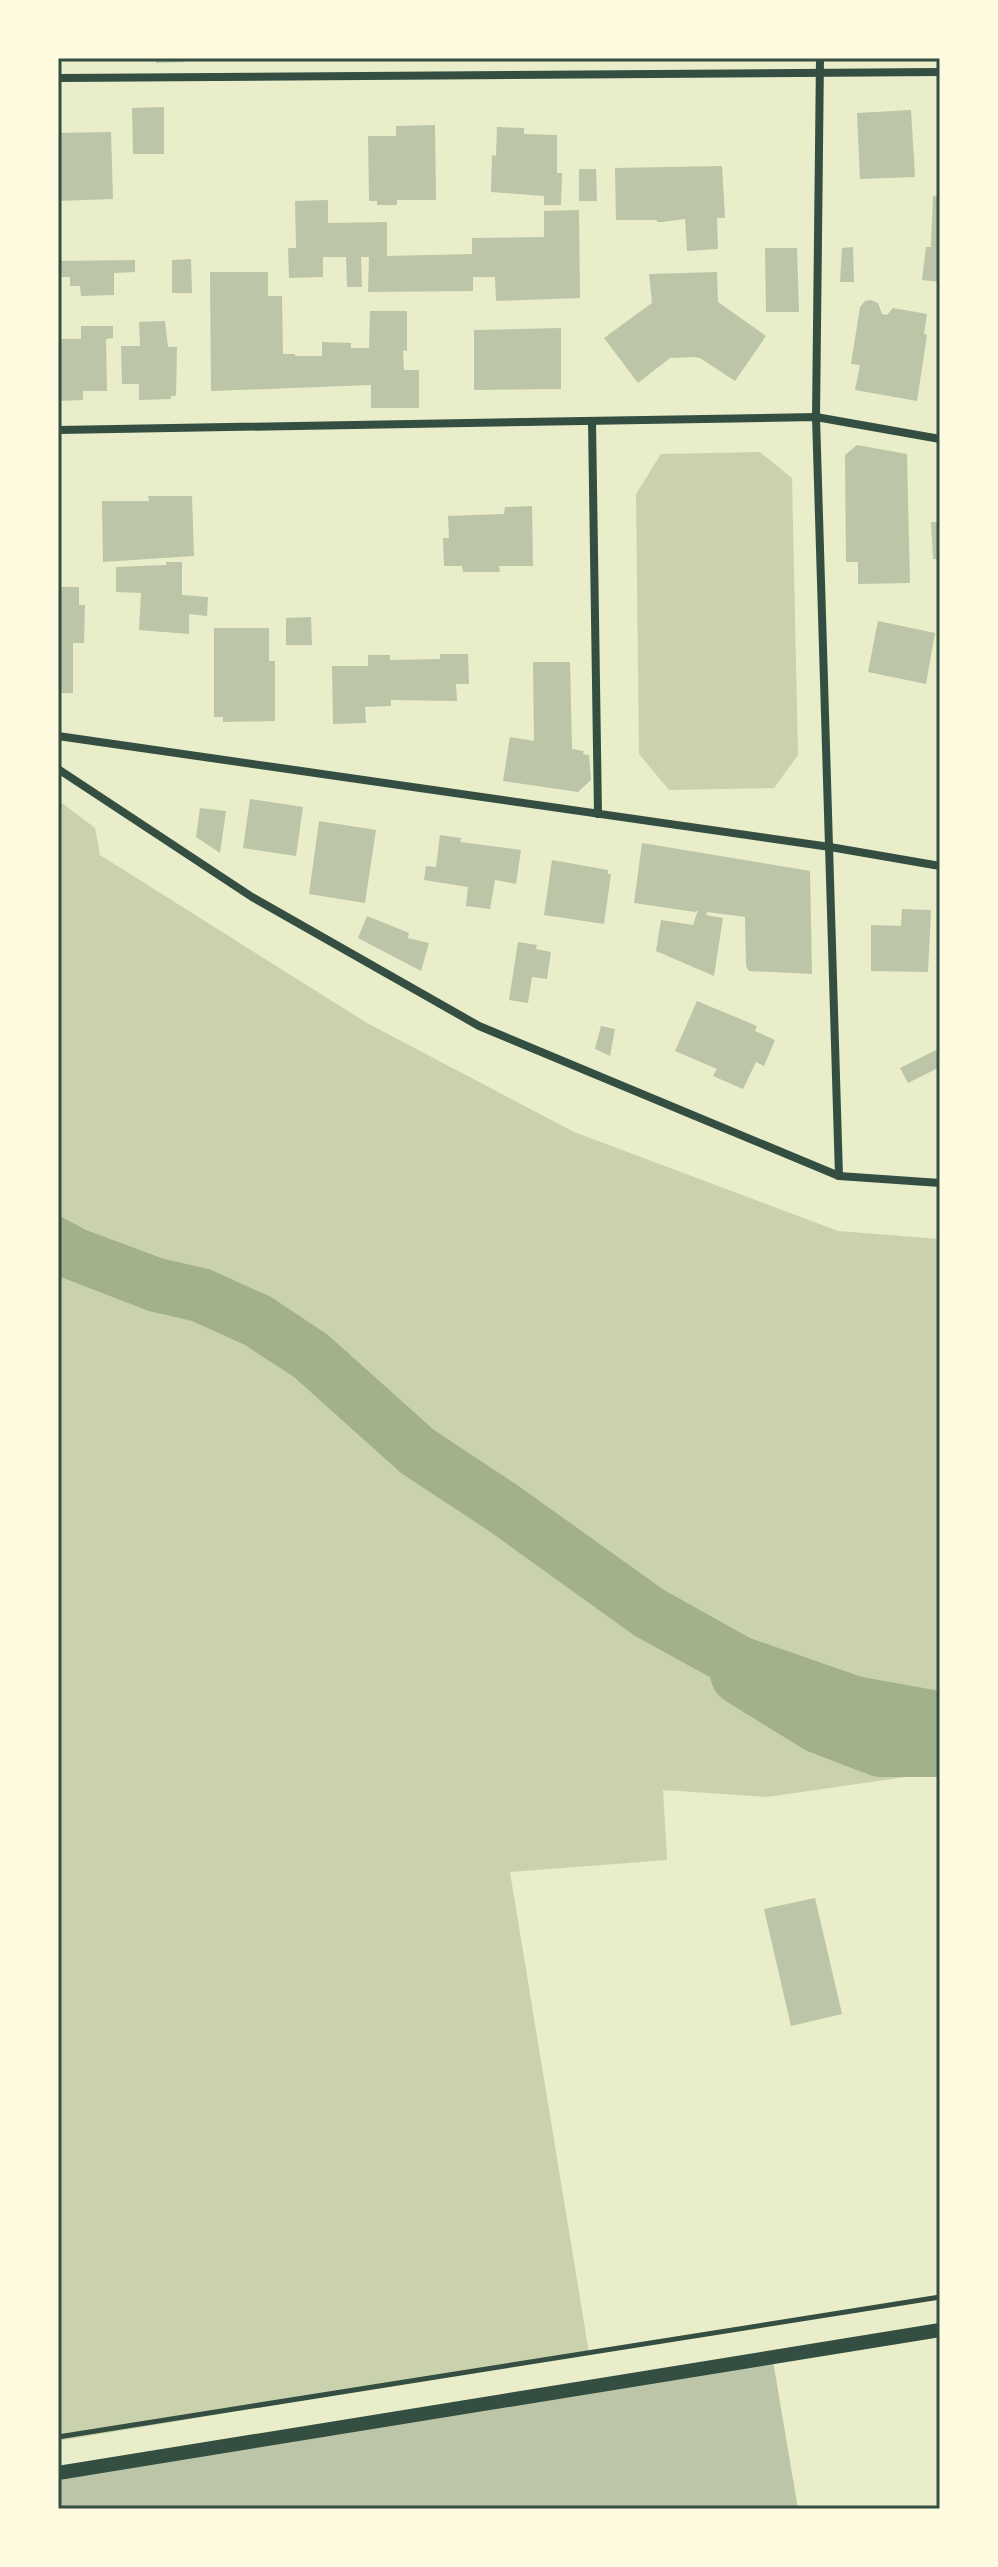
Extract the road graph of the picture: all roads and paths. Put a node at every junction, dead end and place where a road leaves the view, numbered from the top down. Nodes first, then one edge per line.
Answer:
1 (820, 58) edge
2 (820, 71) junction
3 (940, 72) edge
4 (58, 78) edge
5 (816, 417) junction
6 (592, 421) junction
7 (58, 430) edge
8 (940, 439) edge
9 (58, 736) edge
10 (58, 769) edge
11 (598, 814) junction
12 (830, 847) junction
13 (940, 866) edge
14 (839, 1176) junction
15 (940, 1183) edge
16 (940, 2297) edge
17 (940, 2330) edge
18 (58, 2437) edge
19 (58, 2473) edge

1 - 2 street
2 - 3 street
2 - 4 street
2 - 5 street
5 - 6 street
5 - 8 street
5 - 12 street
6 - 7 street
6 - 11 street
9 - 11 street
10 - 14 street
11 - 12 street
12 - 13 street
12 - 14 street
14 - 15 street
16 - 18 path
17 - 19 street

